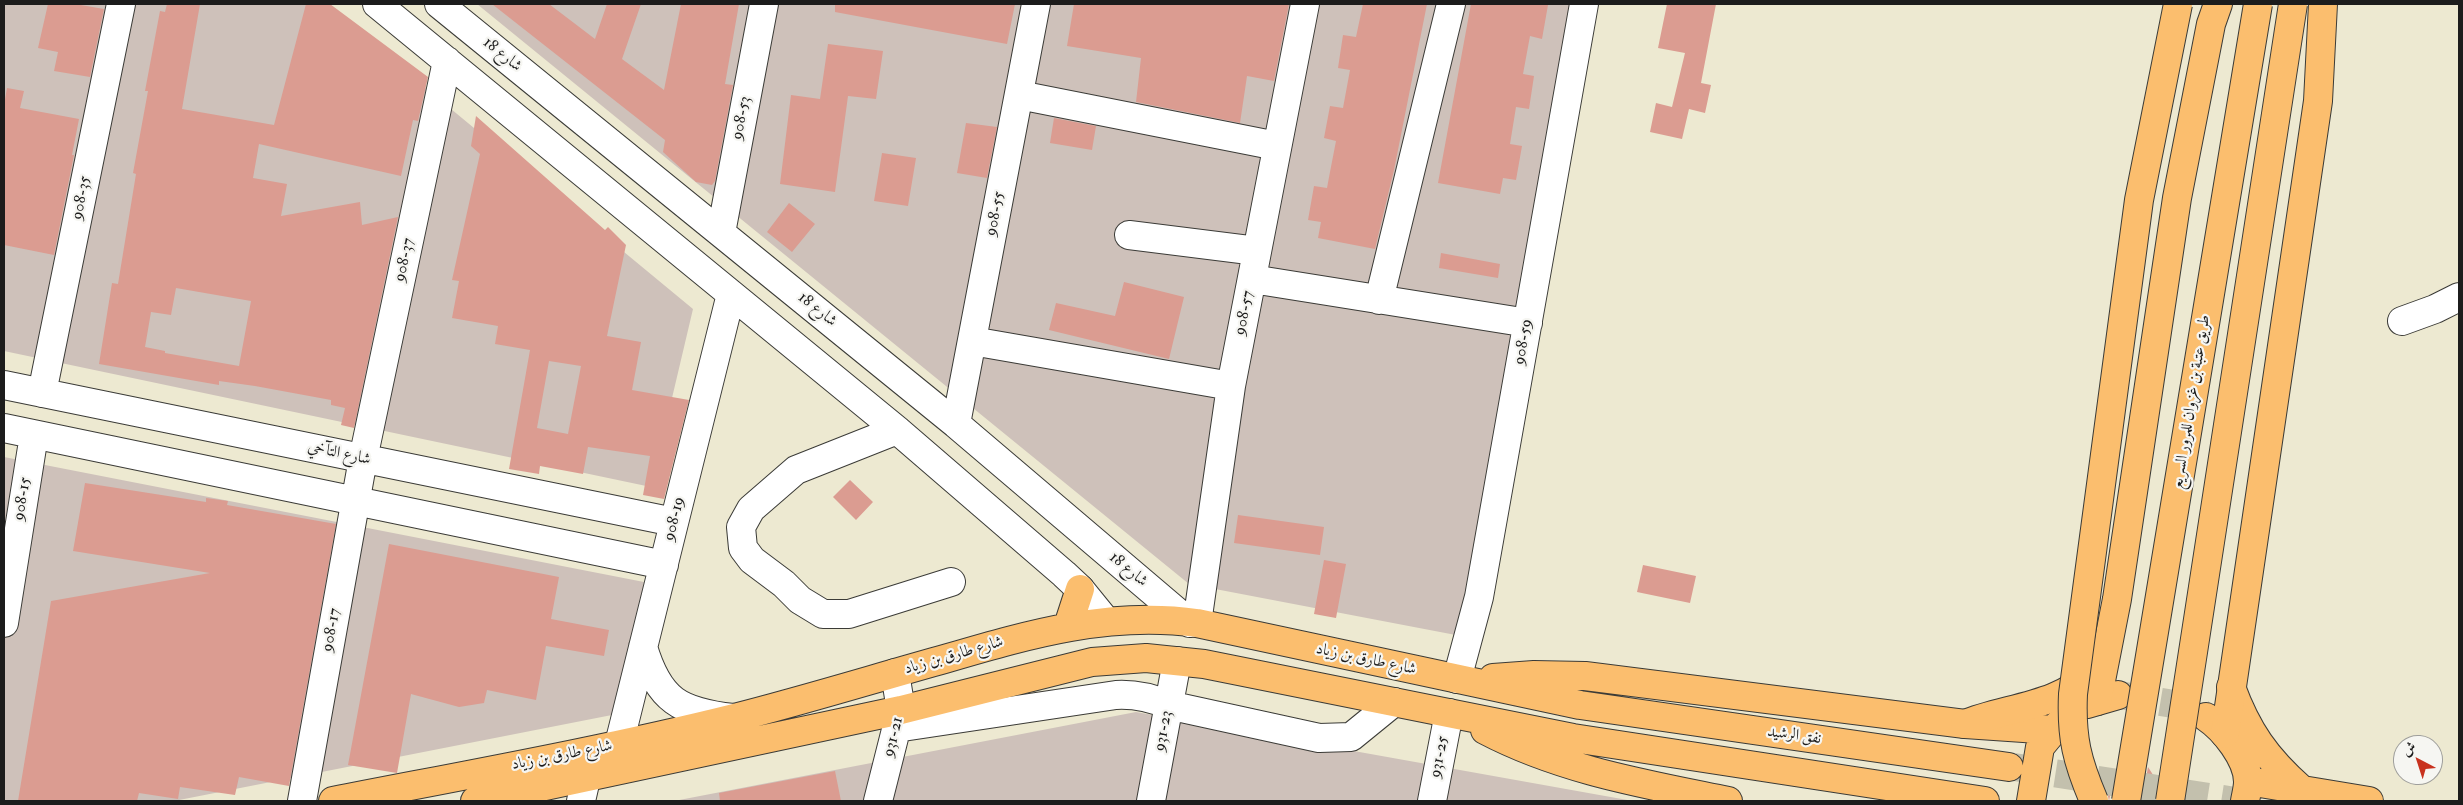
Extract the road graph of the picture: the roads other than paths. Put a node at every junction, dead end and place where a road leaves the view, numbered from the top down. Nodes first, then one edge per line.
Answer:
1 (121, 4) edge
2 (378, 4) edge
3 (764, 4) edge
4 (1036, 4) edge
5 (1305, 4) edge
6 (1451, 4) edge
7 (1584, 4) edge
8 (2178, 4) edge
9 (2218, 4) edge
10 (2258, 4) edge
11 (2293, 4) edge
12 (2323, 4) edge
13 (448, 7) edge
14 (447, 61) junction
15 (1019, 95) junction
16 (1278, 146) junction
17 (721, 232) junction
18 (1129, 235) dead end
19 (1257, 251) junction
20 (1252, 279) junction
21 (731, 294) junction
22 (2459, 297) edge
23 (1379, 300) junction
24 (2402, 321) dead end
25 (1528, 324) junction
26 (972, 341) junction
27 (905, 382) junction
28 (4, 385) edge
29 (1231, 386) junction
30 (42, 393) junction
31 (887, 422) junction
32 (956, 424) junction
33 (4, 428) edge
34 (34, 435) junction
35 (363, 458) junction
36 (355, 501) junction
37 (674, 522) junction
38 (664, 565) junction
39 (951, 582) dead end
40 (1080, 589) junction
41 (1106, 622) junction
42 (4, 623) edge
43 (1194, 623) junction
44 (1068, 626) junction
45 (644, 647) junction
46 (2108, 651) junction
47 (1177, 660) junction
48 (895, 673) junction
49 (1460, 680) junction
50 (2231, 687) junction
51 (2101, 700) dead end
52 (1394, 702) junction
53 (1168, 705) junction
54 (1580, 706) joint
55 (1452, 714) junction
56 (735, 718) junction
57 (898, 719) junction
58 (1965, 724) junction
59 (619, 744) junction
60 (2009, 767) tunnel mouth
61 (2300, 789) junction
62 (583, 790) edge
63 (2246, 791) edge
64 (1662, 795) edge
65 (302, 801) edge
66 (333, 801) edge
67 (475, 801) edge
68 (878, 801) edge
69 (1151, 801) edge
70 (1432, 801) edge
71 (1728, 801) edge
72 (1985, 801) edge
73 (2030, 801) edge
74 (2094, 801) edge
75 (2126, 801) edge
76 (2170, 801) edge
77 (2369, 801) edge

1 - 30 street, 908-35
2 - 14 street
3 - 17 street, 908-53
4 - 15 street, 908-55
5 - 16 street, 908-57
6 - 23 street
7 - 25 street, 908-59
8 - 74 main road, bridge
9 - 46 main road
10 - 75 main road, طريق عتبة بن غزوان للمرور السريع, bridge
11 - 76 main road, bridge
12 - 50 main road
13 - 17 street, شارع 18
14 - 21 street
14 - 35 street, 908-37
15 - 16 street
15 - 26 street, 908-55
16 - 19 street, 908-57
17 - 27 street, شارع 18
18 - 19 street
19 - 20 street, 908-57
20 - 23 street
20 - 29 street, 908-57
21 - 31 street
21 - 37 street, 908-19
22 - 24 street
23 - 25 street
25 - 49 street, 908-59
26 - 29 street
26 - 32 street, 908-55
27 - 31 street
27 - 32 street, شارع 18
28 - 30 street, شارع التآخي
29 - 43 street, 908-57
30 - 35 street, شارع التآخي
31 - 39 street
31 - 40 street
32 - 43 street, شارع 18
33 - 34 street
34 - 36 street
34 - 42 street, 908-15
35 - 36 street, 908-17
35 - 37 street, شارع التآخي
36 - 38 street
36 - 65 street, 908-17
37 - 38 street, 908-19
38 - 45 street, 908-19
40 - 41 street
40 - 44 main road
41 - 43 main road, شارع طارق بن زياد
41 - 44 main road, شارع طارق بن زياد
43 - 49 main road, شارع طارق بن زياد
44 - 48 main road, شارع طارق بن زياد
45 - 56 street
45 - 59 street, 908-19
46 - 51 main road
46 - 58 main road
47 - 52 main road, شارع طارق بن زياد
47 - 53 street, 931-23
47 - 57 main road, شارع طارق بن زياد
48 - 56 main road, شارع طارق بن زياد
48 - 57 street, 931-21
49 - 54 main road, شارع طارق بن زياد
49 - 58 main road
50 - 61 main road
50 - 63 main road
52 - 53 street
52 - 55 main road, شارع طارق بن زياد
53 - 57 street
53 - 69 street, 931-23
54 - 60 main road, نفق الرشيد
55 - 64 main road
55 - 70 street, 931-25
55 - 72 main road, شارع طارق بن زياد
56 - 59 main road, شارع طارق بن زياد
57 - 62 main road, شارع طارق بن زياد
57 - 68 street, 931-21
58 - 73 main road
59 - 66 main road, شارع طارق بن زياد
61 - 63 main road
61 - 77 main road
62 - 67 main road, شارع طارق بن زياد
64 - 71 main road

